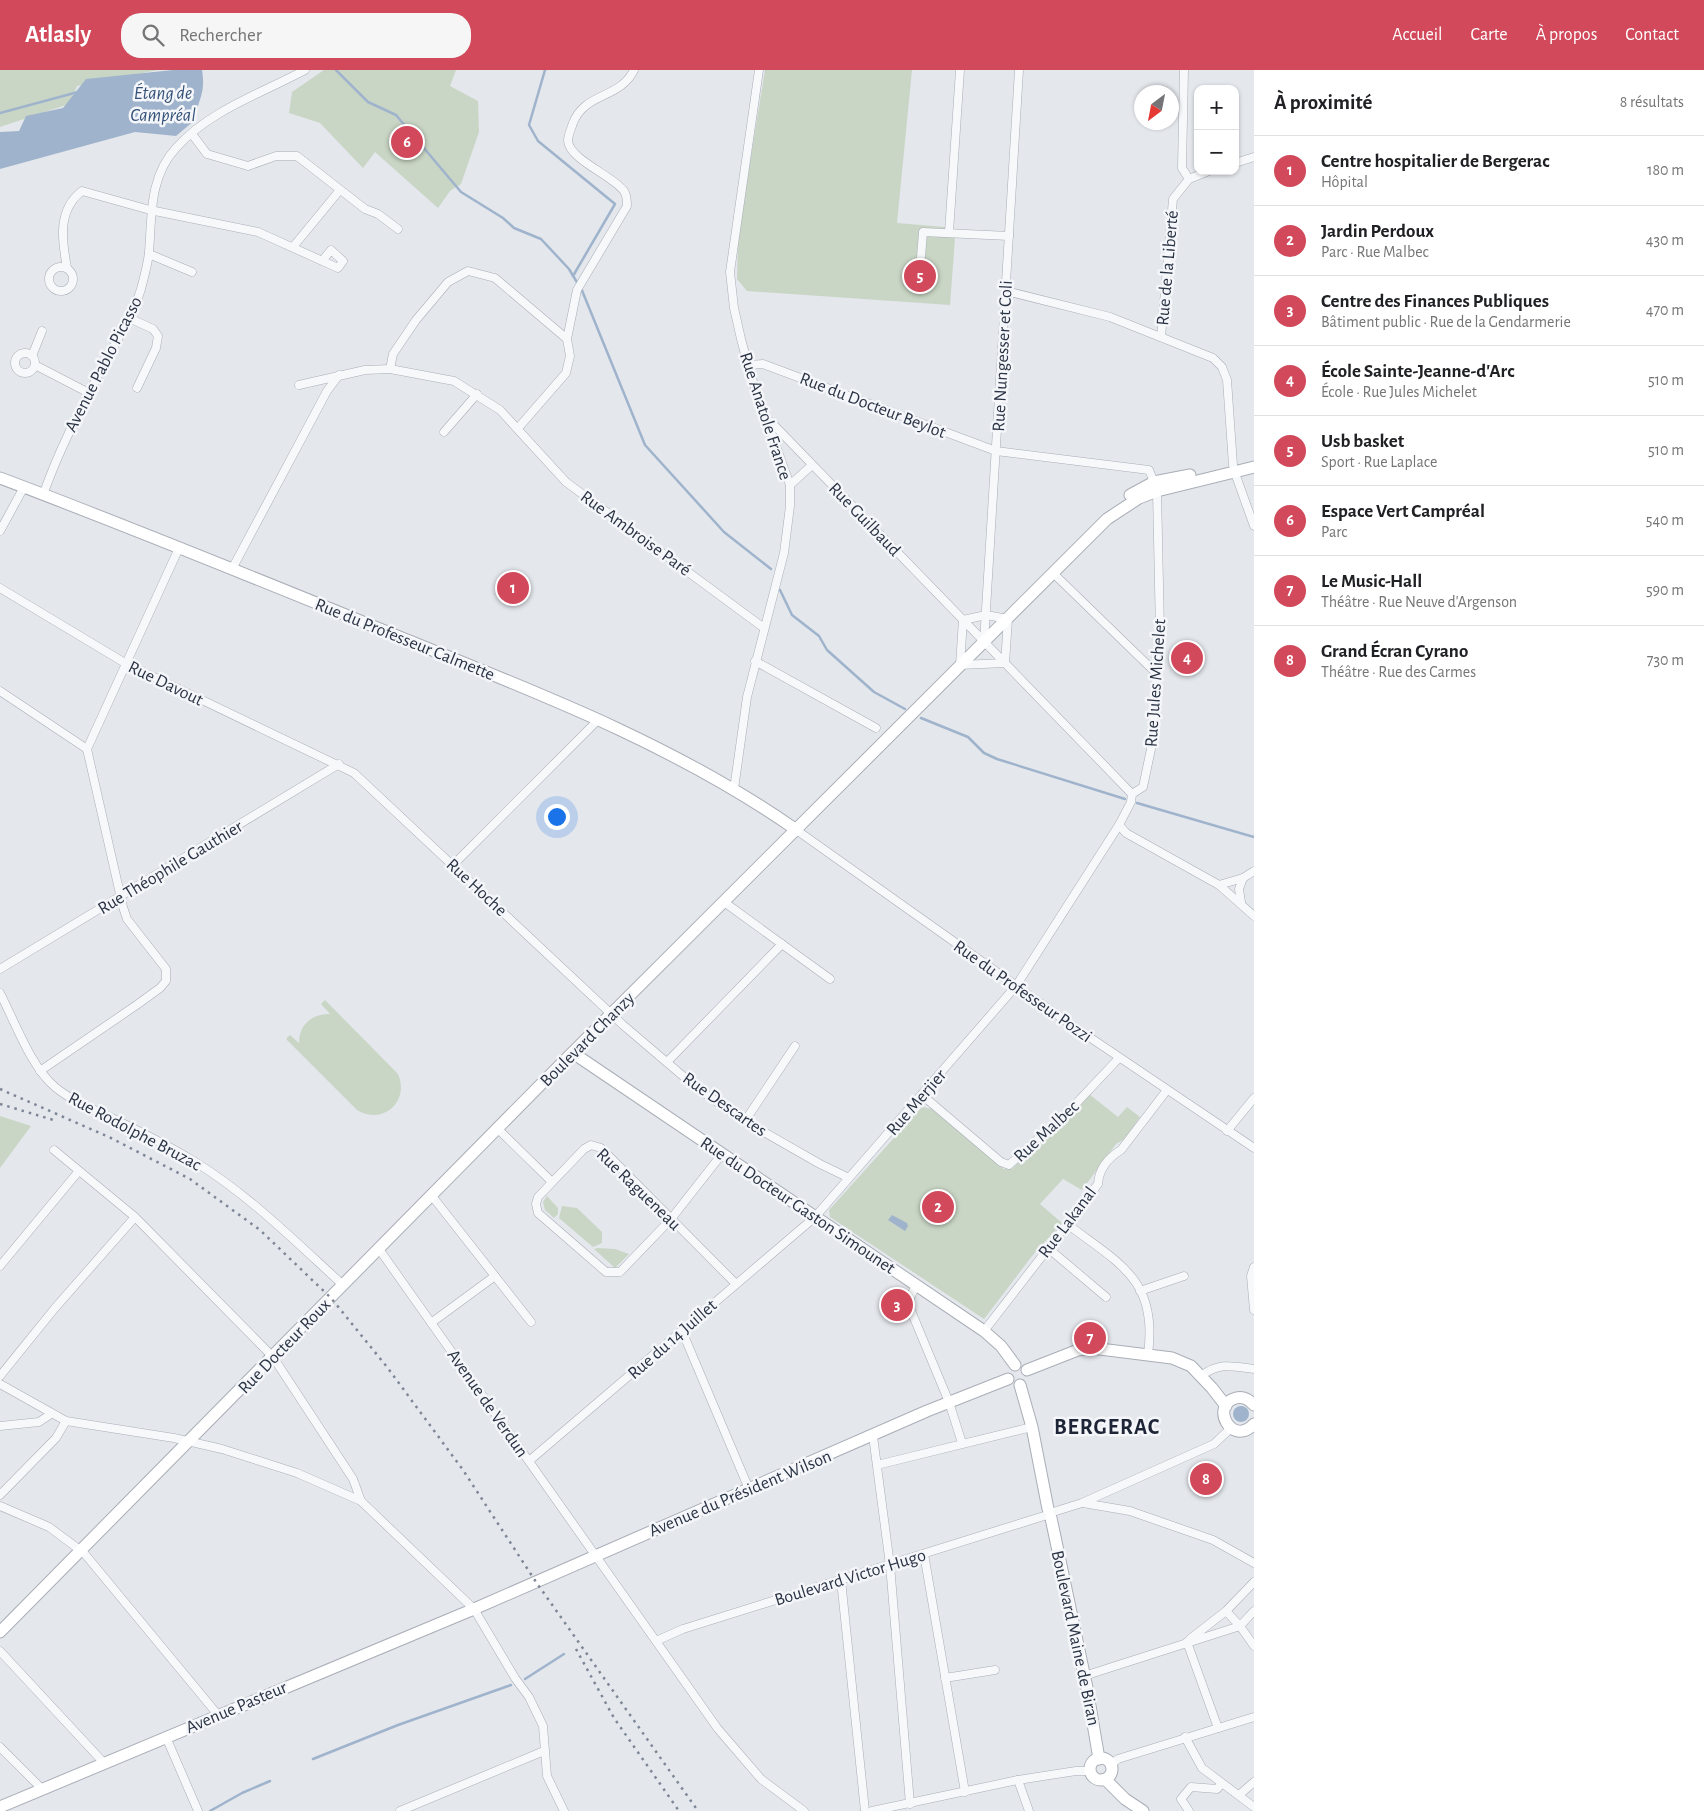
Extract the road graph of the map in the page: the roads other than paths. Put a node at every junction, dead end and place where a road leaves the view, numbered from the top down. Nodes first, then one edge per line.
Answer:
1 (306, 70) edge
2 (634, 70) edge
3 (759, 70) edge
4 (960, 70) edge
5 (1019, 70) edge
6 (1184, 70) edge
7 (192, 134) junction
8 (1254, 157) edge
9 (1239, 162) edge
10 (1200, 175) edge
11 (1189, 180) junction
12 (339, 191) junction
13 (150, 210) junction
14 (398, 229) dead end
15 (949, 232) junction
16 (1009, 236) junction
17 (293, 247) junction
18 (149, 254) junction
19 (921, 257) dead end
20 (322, 261) dead end
21 (66, 268) dead end
22 (192, 272) dead end
23 (1006, 291) junction
24 (129, 318) junction
25 (42, 331) dead end
26 (1161, 337) junction
27 (568, 339) junction
28 (32, 356) junction
29 (35, 365) junction
30 (749, 365) junction
31 (390, 369) junction
32 (339, 375) junction
33 (299, 386) dead end
34 (137, 388) dead end
35 (89, 393) junction
36 (477, 394) junction
37 (767, 419) junction
38 (518, 427) junction
39 (444, 432) dead end
40 (996, 451) junction
41 (1254, 460) edge
42 (812, 465) junction
43 (1254, 467) edge
44 (1234, 469) junction
45 (0, 478) edge
46 (790, 485) junction
47 (24, 487) junction
48 (1155, 487) junction
49 (43, 495) junction
50 (1254, 526) edge
51 (0, 531) edge
52 (179, 548) junction
53 (232, 569) junction
54 (1053, 573) junction
55 (0, 588) edge
56 (986, 614) junction
57 (1008, 619) junction
58 (963, 620) junction
59 (764, 628) junction
60 (984, 642) junction
61 (755, 661) junction
62 (125, 663) junction
63 (1005, 663) junction
64 (960, 666) junction
65 (1156, 673) junction
66 (0, 691) edge
67 (598, 720) junction
68 (876, 728) dead end
69 (87, 749) junction
70 (339, 764) junction
71 (734, 789) junction
72 (1132, 794) junction
73 (1118, 825) junction
74 (795, 829) junction
75 (453, 865) junction
76 (1254, 871) edge
77 (1243, 878) junction
78 (1219, 885) junction
79 (122, 896) junction
80 (724, 902) junction
81 (1241, 902) junction
82 (1254, 916) edge
83 (782, 944) junction
84 (0, 969) edge
85 (830, 979) dead end
86 (1016, 986) junction
87 (0, 994) edge
88 (613, 1014) junction
89 (795, 1046) dead end
90 (573, 1053) junction
91 (1119, 1058) junction
92 (667, 1062) junction
93 (40, 1071) junction
94 (1166, 1090) junction
95 (922, 1095) junction
96 (1254, 1098) edge
97 (745, 1121) junction
98 (498, 1129) junction
99 (1227, 1131) junction
100 (1254, 1148) edge
101 (54, 1150) dead end
102 (722, 1154) junction
103 (78, 1172) junction
104 (849, 1178) junction
105 (552, 1182) junction
106 (432, 1196) junction
107 (135, 1217) junction
108 (815, 1217) junction
109 (671, 1219) junction
110 (1067, 1224) junction
111 (1048, 1248) junction
112 (379, 1249) junction
113 (0, 1266) edge
114 (1254, 1267) edge
115 (495, 1276) junction
116 (1184, 1276) dead end
117 (736, 1284) junction
118 (343, 1285) junction
119 (916, 1285) junction
120 (1140, 1291) junction
121 (1106, 1297) dead end
122 (1254, 1310) edge
123 (531, 1322) dead end
124 (431, 1323) junction
125 (984, 1330) junction
126 (682, 1331) junction
127 (1148, 1354) junction
128 (273, 1357) junction
129 (1015, 1365) junction
130 (1254, 1369) edge
131 (1027, 1370) junction
132 (0, 1376) edge
133 (1201, 1376) junction
134 (1008, 1379) junction
135 (0, 1384) edge
136 (1020, 1385) junction
137 (1252, 1401) edge
138 (949, 1402) junction
139 (1230, 1402) junction
140 (50, 1414) junction
141 (66, 1421) junction
142 (1254, 1425) edge
143 (0, 1426) edge
144 (1032, 1427) junction
145 (1230, 1428) junction
146 (873, 1436) junction
147 (188, 1442) junction
148 (962, 1444) junction
149 (529, 1462) junction
150 (877, 1465) junction
151 (749, 1489) junction
152 (0, 1495) edge
153 (361, 1501) junction
154 (1082, 1503) junction
155 (0, 1506) edge
156 (1049, 1514) junction
157 (80, 1550) junction
158 (924, 1554) junction
159 (596, 1556) junction
160 (1254, 1563) edge
161 (890, 1565) junction
162 (840, 1580) junction
163 (1254, 1582) edge
164 (474, 1609) junction
165 (1226, 1611) junction
166 (1254, 1611) edge
167 (1240, 1626) junction
168 (0, 1632) edge
169 (656, 1641) junction
170 (1186, 1642) junction
171 (1254, 1646) edge
172 (0, 1651) edge
173 (994, 1670) dead end
174 (1084, 1676) junction
175 (945, 1678) junction
176 (218, 1715) junction
177 (1254, 1717) edge
178 (1218, 1728) junction
179 (166, 1737) junction
180 (1185, 1737) junction
181 (0, 1747) edge
182 (544, 1751) junction
183 (1099, 1758) junction
184 (104, 1763) junction
185 (1110, 1765) junction
186 (1090, 1771) junction
187 (1105, 1779) junction
188 (1018, 1780) junction
189 (1254, 1782) edge
190 (1222, 1783) junction
191 (42, 1789) junction
192 (965, 1792) junction
193 (1239, 1795) junction
194 (910, 1804) junction
195 (0, 1807) edge
196 (1254, 1807) edge
197 (414, 1808) edge
198 (198, 1811) edge
199 (400, 1811) edge
200 (564, 1811) edge
201 (804, 1811) edge
202 (865, 1811) edge
203 (872, 1811) edge
204 (1029, 1811) edge
205 (1143, 1811) edge
206 (1189, 1811) edge

1 - 7 street, Avenue Pablo Picasso
2 - 27 street
3 - 30 street, Rue Anatole France
4 - 15 street
5 - 16 street, Rue Nungesser et Coli
6 - 11 street
7 - 12 street
7 - 13 street, Avenue Pablo Picasso
8 - 9 street
10 - 11 street, Rue de la Liberté
11 - 26 street, Rue de la Liberté
12 - 14 street
12 - 17 street
13 - 17 street
13 - 18 street, Avenue Pablo Picasso
13 - 21 street
15 - 16 street
15 - 19 street
16 - 23 street, Rue Nungesser et Coli
17 - 20 street
18 - 22 street
18 - 24 street, Avenue Pablo Picasso
23 - 26 street
23 - 40 street, Rue Nungesser et Coli
24 - 34 street
24 - 35 street, Avenue Pablo Picasso
25 - 28 street
26 - 44 street, Rue de la Liberté
27 - 31 street
27 - 38 street
28 - 29 street
28 - 29 street
29 - 35 street
30 - 37 street, Rue Anatole France
30 - 40 street, Rue du Docteur Beylot
31 - 32 street, Rue Ambroise Paré
31 - 36 street, Rue Ambroise Paré
32 - 33 street, Rue Ambroise Paré
32 - 53 street
35 - 49 street, Avenue Pablo Picasso
36 - 38 street, Rue Ambroise Paré
36 - 39 street
37 - 42 street, Rue Guilbaud
37 - 46 street, Rue Anatole France
38 - 59 street, Rue Ambroise Paré
40 - 48 street, Rue du Docteur Beylot
40 - 56 street, Rue Nungesser et Coli
41 - 44 main road
42 - 46 street
42 - 58 street, Rue Guilbaud
43 - 44 main road
44 - 48 main road, Boulevard Chanzy
44 - 50 street, Rue de la Liberté
45 - 47 main road, Rue du Professeur Calmette
46 - 59 street, Rue Anatole France
47 - 49 main road, Rue du Professeur Calmette
47 - 51 street
48 - 54 main road, Boulevard Chanzy
48 - 65 street, Rue Jules Michelet
49 - 52 main road, Rue du Professeur Calmette
52 - 53 main road, Rue du Professeur Calmette
52 - 62 street
53 - 67 main road, Rue du Professeur Calmette
54 - 57 main road, Boulevard Chanzy
54 - 65 street
55 - 62 street, Rue Davout
56 - 57 street
56 - 58 street
56 - 60 street, Rue Nungesser et Coli
57 - 60 main road, Boulevard Chanzy
57 - 63 street
58 - 60 street, Rue Guilbaud
58 - 64 street
59 - 61 street, Rue Anatole France
60 - 63 street, Rue Guilbaud
60 - 64 main road, Boulevard Chanzy
61 - 68 street
61 - 71 street, Rue Anatole France
62 - 69 street
62 - 70 street, Rue Davout
63 - 64 street
63 - 72 street, Rue Guilbaud
64 - 74 main road, Boulevard Chanzy
65 - 72 street, Rue Jules Michelet
66 - 69 street
67 - 71 main road, Rue du Professeur Calmette
67 - 75 street
69 - 79 street
70 - 75 street, Rue Hoche
70 - 79 street, Rue Théophile Gauthier
71 - 74 main road, Rue du Professeur Calmette
72 - 73 street, Rue Jules Michelet
73 - 78 street
73 - 86 street, Rue Jules Michelet
74 - 80 main road, Boulevard Chanzy
74 - 86 street, Rue du Professeur Pozzi
75 - 88 street, Rue Hoche
76 - 77 street
77 - 78 street
77 - 81 street
78 - 81 street
79 - 84 street, Rue Théophile Gauthier
79 - 93 street
80 - 83 street
80 - 88 main road, Boulevard Chanzy
81 - 82 street
83 - 85 street
83 - 92 street
86 - 91 street, Rue du Professeur Pozzi
86 - 95 street, Rue Merjier
87 - 93 street, Rue Rodolphe Bruzac
88 - 90 main road, Boulevard Chanzy
88 - 92 street, Rue Descartes
89 - 97 street
90 - 98 main road, Boulevard Chanzy
90 - 102 main road, Rue du Docteur Gaston Simounet
91 - 94 street, Rue du Professeur Pozzi
91 - 95 street, Rue Malbec
92 - 97 street, Rue Descartes
93 - 118 street, Rue Rodolphe Bruzac
94 - 99 street, Rue du Professeur Pozzi
94 - 110 street, Rue Lakanal
95 - 104 street, Rue Merjier
96 - 99 street
97 - 104 street, Rue Descartes
98 - 105 street
98 - 106 main road, Boulevard Chanzy
99 - 100 street, Rue du Professeur Pozzi
101 - 103 street
102 - 108 main road, Rue du Docteur Gaston Simounet
102 - 109 street
103 - 107 street
103 - 113 street
104 - 108 street, Rue Merjier
105 - 109 street, Rue Ragueneau
105 - 109 street
106 - 112 main road, Boulevard Chanzy
106 - 115 street
107 - 128 street
107 - 132 street
108 - 117 street, Rue du 14 Juillet
108 - 119 main road, Rue du Docteur Gaston Simounet
109 - 117 street, Rue Ragueneau
110 - 111 street, Rue Lakanal
110 - 120 street
111 - 121 street
111 - 125 street, Rue Lakanal
112 - 118 main road, Rue Docteur Roux
112 - 124 street, Avenue de Verdun
114 - 122 street
115 - 123 street
115 - 124 street
116 - 120 street
117 - 126 street, Rue du 14 Juillet
118 - 128 main road, Rue Docteur Roux
119 - 125 main road, Rue du Docteur Gaston Simounet
119 - 138 street
120 - 127 street
124 - 149 street, Avenue de Verdun
125 - 129 main road, Rue du Docteur Gaston Simounet
126 - 149 street, Rue du 14 Juillet
126 - 151 street
127 - 131 main road
127 - 133 main road
128 - 147 main road, Rue Docteur Roux
128 - 153 street
129 - 131 main road
129 - 134 main road
130 - 133 street
131 - 136 main road
133 - 139 main road
134 - 136 main road
134 - 138 main road, Avenue du Président Wilson
135 - 140 street
136 - 144 main road, Boulevard Maine de Biran
137 - 139 main road
138 - 146 main road, Avenue du Président Wilson
138 - 148 street
139 - 145 main road
140 - 141 street
140 - 143 street
141 - 147 street
141 - 152 street
142 - 145 main road
144 - 148 street
144 - 156 main road, Boulevard Maine de Biran
145 - 154 street, Boulevard Victor Hugo
146 - 150 street
146 - 151 main road, Avenue du Président Wilson
147 - 153 street
147 - 157 main road, Rue Docteur Roux
148 - 150 street
149 - 159 street, Avenue de Verdun
150 - 161 street
151 - 159 main road, Avenue du Président Wilson
153 - 164 street
154 - 156 street, Boulevard Victor Hugo
154 - 160 street
155 - 157 street
156 - 158 street, Boulevard Victor Hugo
156 - 174 main road, Boulevard Maine de Biran
157 - 168 main road, Rue Docteur Roux
157 - 176 street
158 - 161 street, Boulevard Victor Hugo
158 - 175 street
159 - 164 main road, Avenue du Président Wilson
159 - 169 street, Avenue de Verdun
161 - 162 street, Boulevard Victor Hugo
161 - 194 street
162 - 169 street, Boulevard Victor Hugo
162 - 202 street
163 - 165 street
164 - 176 main road, Avenue Pasteur
164 - 182 street
165 - 167 street
165 - 170 street
166 - 167 street
167 - 170 street
167 - 171 street
169 - 201 street, Avenue de Verdun
170 - 174 street
170 - 178 street
172 - 184 street
173 - 175 street
174 - 183 main road, Boulevard Maine de Biran
175 - 192 street
176 - 179 main road, Avenue Pasteur
177 - 178 street
178 - 180 street
179 - 184 main road, Avenue Pasteur
179 - 198 street
180 - 185 street
180 - 190 street
181 - 191 street
182 - 197 street
182 - 200 street
183 - 185 main road
183 - 186 main road
184 - 191 main road, Avenue Pasteur
185 - 187 main road
186 - 187 main road
186 - 188 street
187 - 205 main road
188 - 192 street
188 - 204 street
189 - 193 street
190 - 193 street
190 - 206 street
191 - 195 main road, Avenue Pasteur
192 - 194 street
193 - 196 street
194 - 203 street
197 - 199 street

